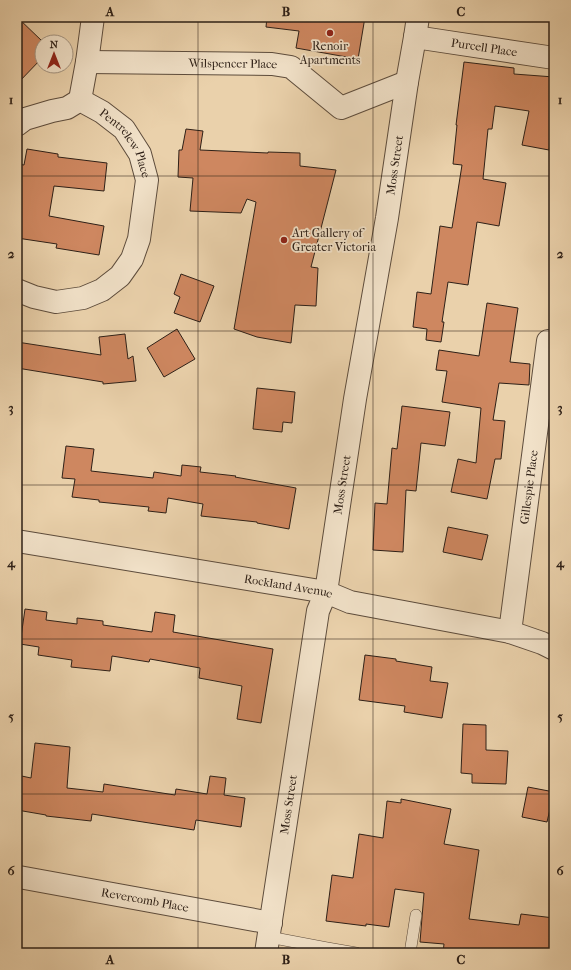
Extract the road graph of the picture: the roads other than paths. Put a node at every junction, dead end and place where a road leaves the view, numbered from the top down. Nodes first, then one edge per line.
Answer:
1 (93, 17) edge
2 (417, 27) edge
3 (554, 58) edge
4 (87, 62) junction
5 (407, 82) junction
6 (80, 100) junction
7 (17, 125) edge
8 (17, 290) edge
9 (548, 341) dead end
10 (17, 541) edge
11 (326, 592) junction
12 (510, 632) junction
13 (554, 649) edge
14 (19, 877) dead end
15 (416, 915) dead end
16 (269, 938) edge
17 (356, 953) edge
18 (410, 953) edge

1 - 4 street
2 - 3 street, Purcell Place
2 - 5 street, Moss Street
4 - 5 street, Wilspencer Place
4 - 6 street
5 - 11 street, Moss Street
6 - 7 street
6 - 8 street, Pentrelew Place
9 - 12 street, Gillespie Place
10 - 11 street, Rockland Avenue
11 - 12 street, Rockland Avenue
11 - 16 street, Moss Street
12 - 13 street, Rockland Avenue
14 - 16 street, Revercomb Place
15 - 18 lane
16 - 17 lane

